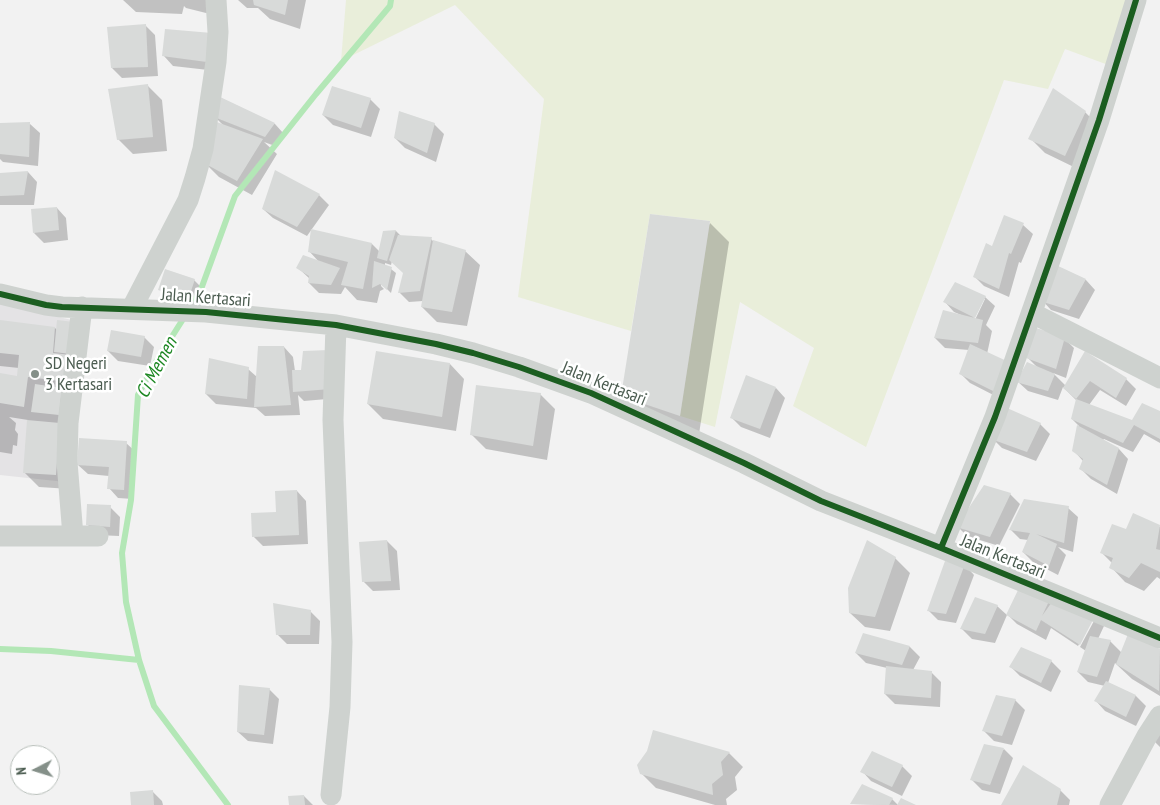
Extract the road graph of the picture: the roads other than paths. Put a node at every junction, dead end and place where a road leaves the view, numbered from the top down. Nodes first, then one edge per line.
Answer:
1 (216, 0) edge
2 (1136, 0) edge
3 (0, 294) edge
4 (82, 307) junction
5 (132, 308) junction
6 (1032, 313) junction
7 (336, 325) junction
8 (1160, 378) edge
9 (0, 536) edge
10 (73, 536) junction
11 (98, 536) dead end
12 (941, 548) junction
13 (1160, 638) edge
14 (1160, 716) edge
15 (331, 795) dead end
16 (1110, 805) edge

1 - 5 street
2 - 6 street
3 - 4 street, Jalan Kertasari
4 - 5 street, Jalan Kertasari
4 - 10 street
5 - 7 street, Jalan Kertasari
6 - 8 street
6 - 12 street
7 - 12 street, Jalan Kertasari
7 - 15 street
9 - 10 street
10 - 11 street
12 - 13 street, Jalan Kertasari
14 - 16 street

